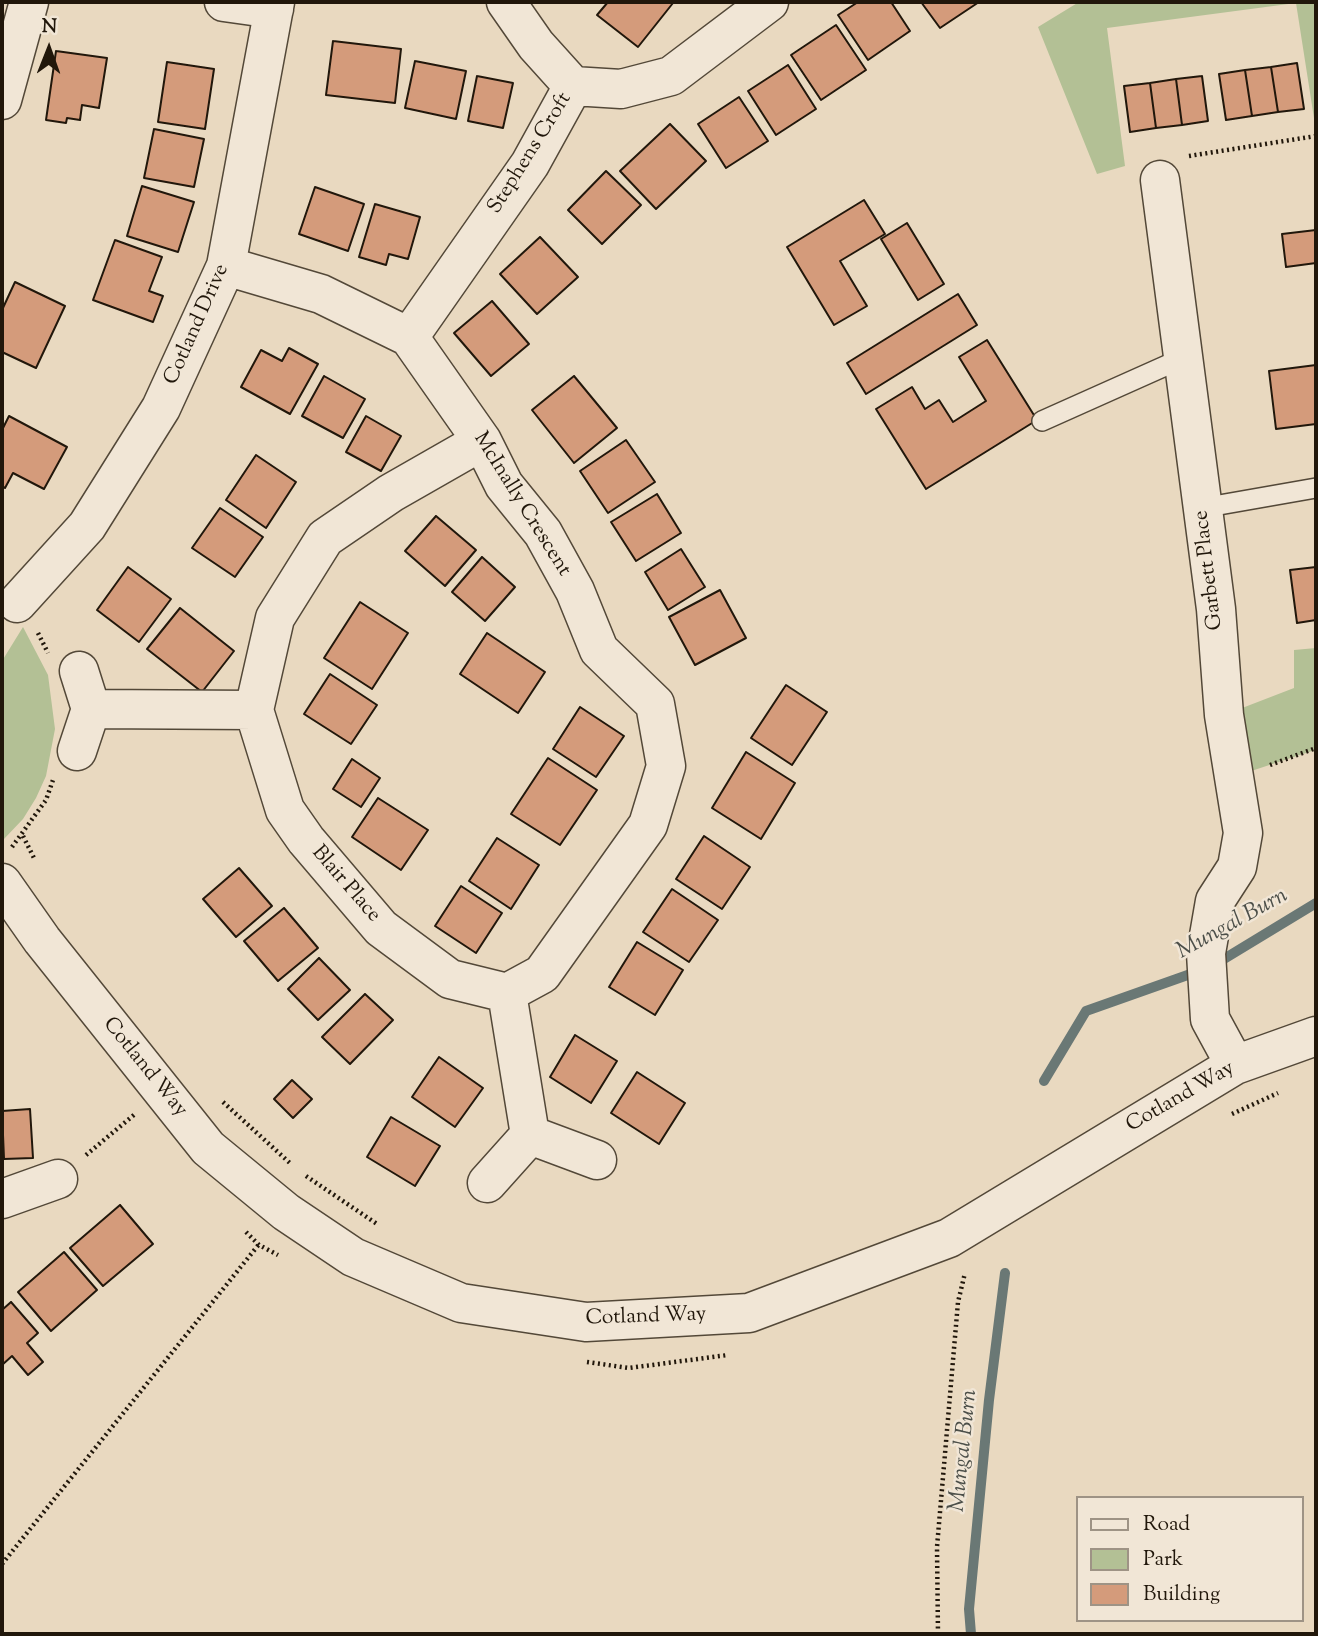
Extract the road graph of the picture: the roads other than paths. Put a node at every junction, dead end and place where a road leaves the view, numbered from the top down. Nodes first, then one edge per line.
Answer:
1 (29, 2) edge
2 (224, 2) edge
3 (506, 2) edge
4 (769, 2) edge
5 (274, 6) edge
6 (573, 86) junction
7 (2, 100) edge
8 (1160, 180) road end
9 (226, 266) junction
10 (409, 337) junction
11 (1183, 358) junction
12 (1042, 421) dead end
13 (482, 441) junction
14 (1316, 488) edge
15 (1202, 508) junction
16 (7, 613) edge
17 (64, 664) road end
18 (91, 709) junction
19 (254, 710) junction
20 (66, 763) road end
21 (5, 867) edge
22 (507, 993) junction
23 (1316, 1036) edge
24 (1235, 1065) junction
25 (530, 1136) junction
26 (597, 1160) dead end
27 (58, 1179) road end
28 (486, 1183) dead end
29 (2, 1199) edge

1 - 7 street
2 - 5 street
3 - 6 street
4 - 6 street, Stephens Croft
5 - 9 street, Cotland Drive
6 - 10 street, Stephens Croft
8 - 11 street, Garbett Place
9 - 10 street, McInally Crescent
9 - 16 street, Cotland Drive
10 - 13 street, McInally Crescent
11 - 12 lane
11 - 15 street, Garbett Place
13 - 19 street
13 - 22 street, McInally Crescent
14 - 15 lane
15 - 24 street, Garbett Place
17 - 18 street
18 - 19 street
18 - 20 street
19 - 22 street, Blair Place
21 - 24 street, Cotland Way
22 - 25 street
23 - 24 street, Cotland Way
25 - 26 street
25 - 28 street
27 - 29 street

